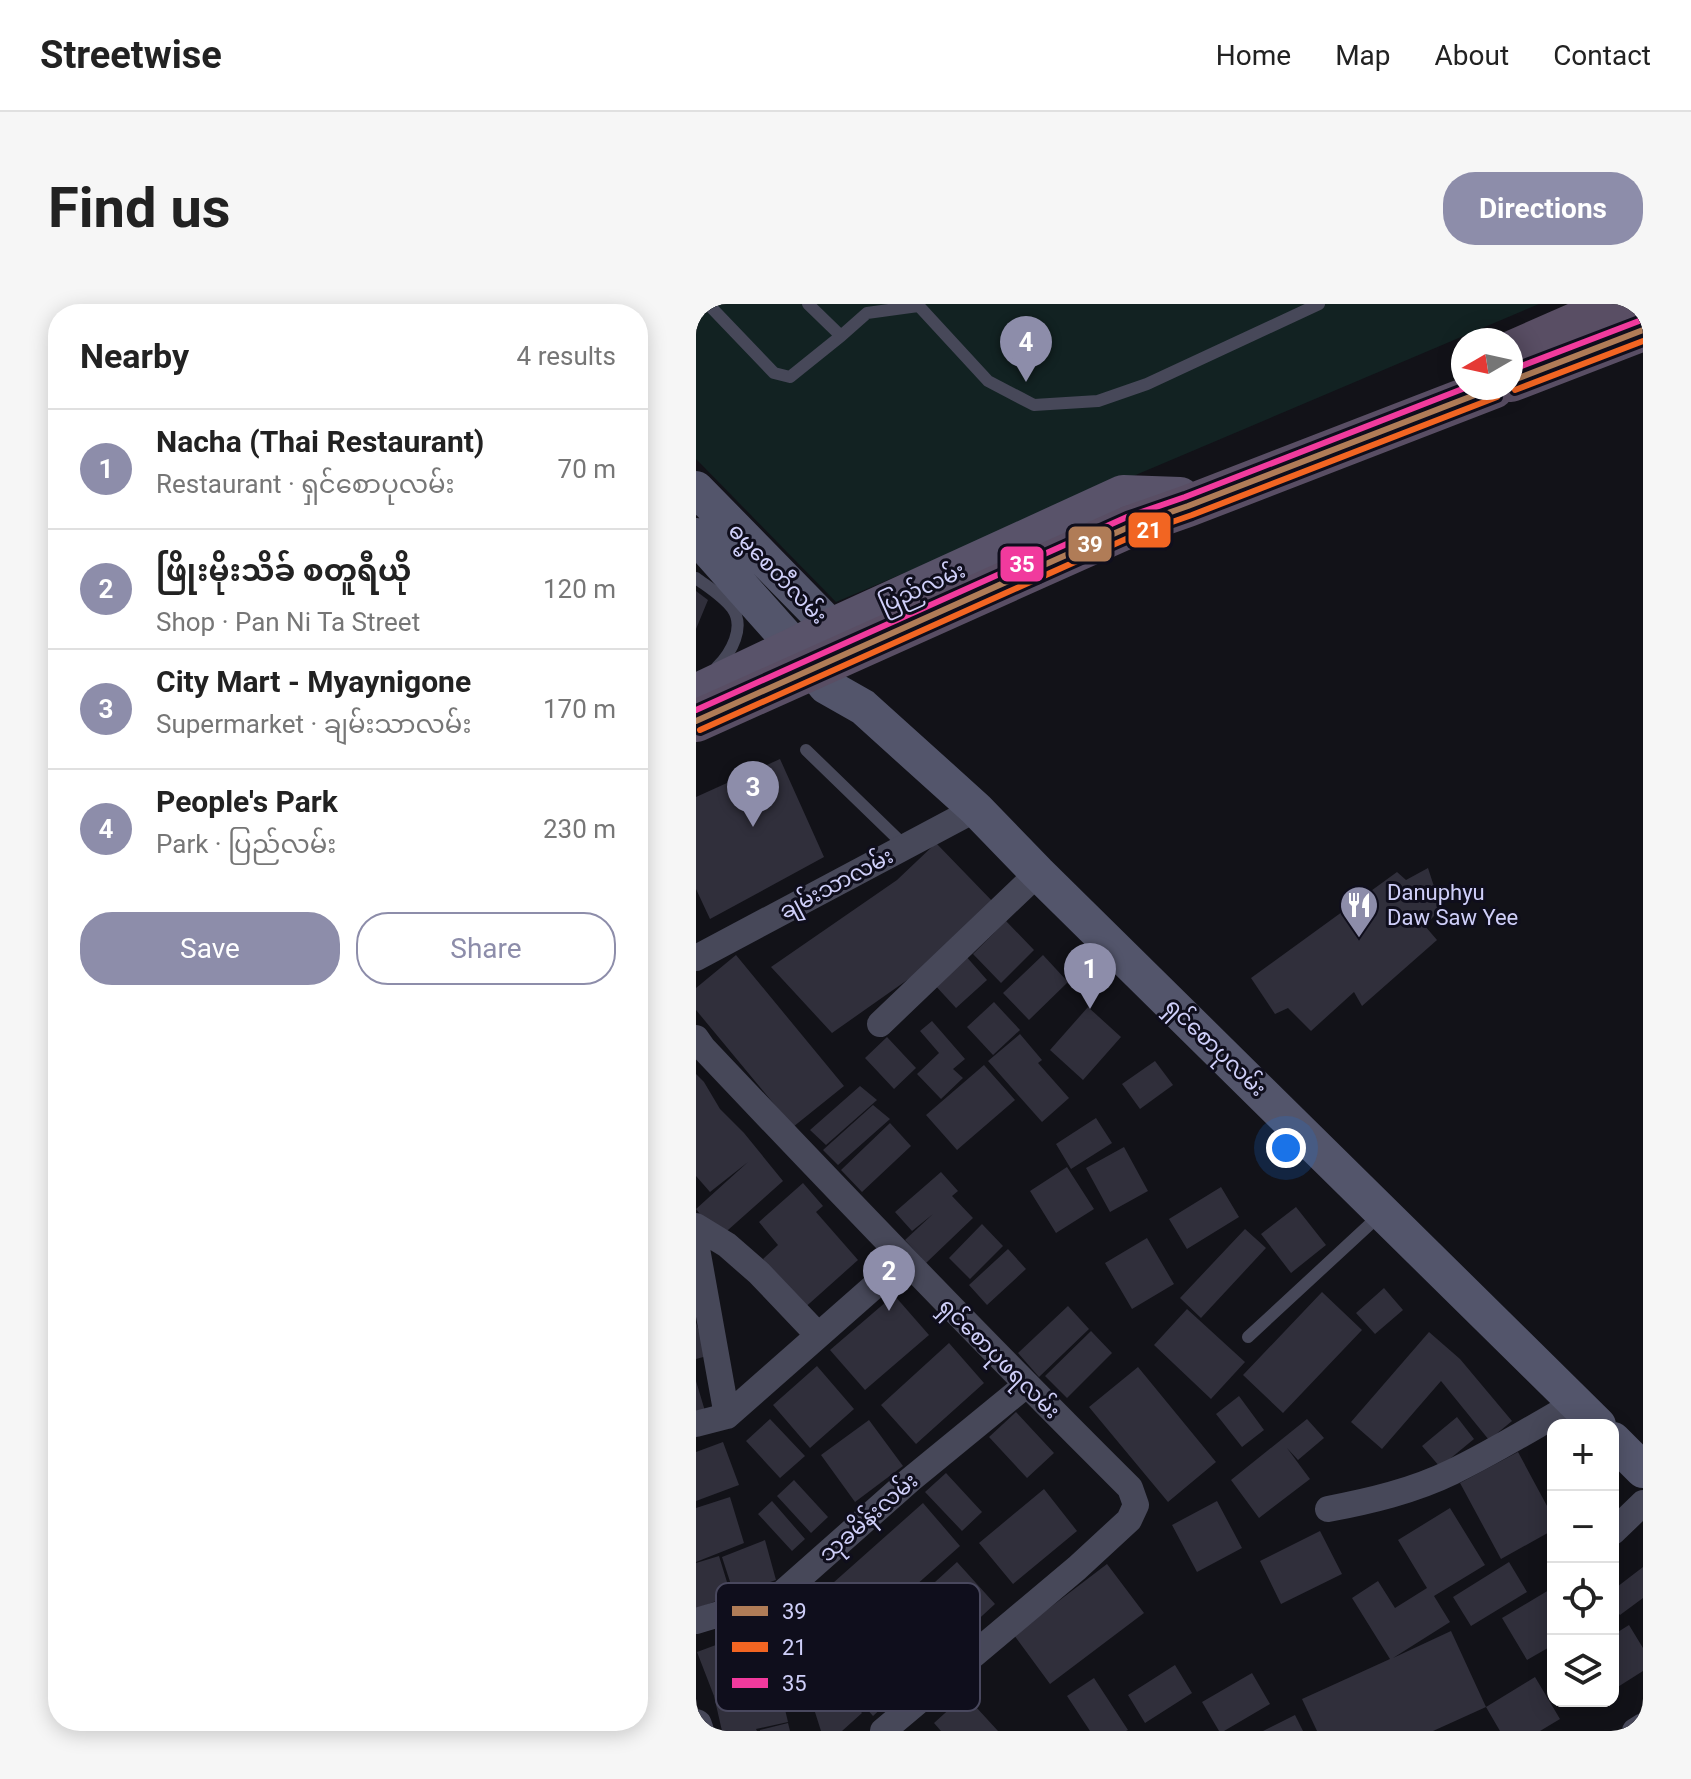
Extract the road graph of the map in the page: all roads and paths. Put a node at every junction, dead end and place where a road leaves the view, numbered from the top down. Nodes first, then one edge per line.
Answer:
1 (708, 304) edge
2 (808, 304) edge
3 (1319, 304) edge
4 (1620, 304) edge
5 (917, 305) edge
6 (1643, 330) edge
7 (841, 336) junction
8 (1523, 347) edge
9 (1523, 376) edge
10 (1451, 379) edge
11 (1460, 400) edge
12 (696, 489) edge
13 (1184, 502) junction
14 (696, 536) edge
15 (696, 578) edge
16 (832, 628) junction
17 (795, 647) junction
18 (848, 688) junction
19 (700, 701) edge
20 (696, 742) edge
21 (806, 750) dead end
22 (976, 809) junction
23 (905, 846) junction
24 (1038, 873) junction
25 (696, 958) edge
26 (880, 1024) dead end
27 (696, 1038) edge
28 (1383, 1212) junction
29 (696, 1226) edge
30 (696, 1243) edge
31 (904, 1260) junction
32 (818, 1335) junction
33 (1248, 1337) dead end
34 (1026, 1385) junction
35 (1587, 1414) edge
36 (727, 1416) junction
37 (696, 1424) edge
38 (1619, 1446) edge
39 (1643, 1470) edge
40 (1643, 1503) edge
41 (1328, 1509) dead end
42 (1619, 1526) edge
43 (794, 1583) edge
44 (716, 1615) edge
45 (696, 1621) edge
46 (980, 1650) edge
47 (907, 1711) edge
48 (696, 1725) edge
49 (1643, 1726) edge
50 (698, 1731) edge
51 (883, 1731) edge
52 (1635, 1731) edge

1 - 7 lane
2 - 7 lane
3 - 5 lane
4 - 8 highway
5 - 7 lane
6 - 9 highway
10 - 13 highway, ပြည်လမ်း
11 - 13 highway, ပြည်လမ်း
12 - 16 main road, ဓမ္မစေတီလမ်း
13 - 16 main road, ပြည်လမ်း
13 - 18 main road, ပြည်လမ်း
13 - 19 highway, bridge
14 - 17 main road, ဓမ္မစေတီလမ်း
15 - 19 lane
16 - 17 main road, ပြည်လမ်း
16 - 18 main road, ဓမ္မစေတီလမ်း
17 - 18 main road, ဓမ္မစေတီလမ်း
17 - 19 main road, ပြည်လမ်း
18 - 20 main road, ပြည်လမ်း
18 - 22 main road, ရှင်စောပုလမ်း
21 - 23 lane
22 - 23 street, ချမ်းသာလမ်း
22 - 24 main road, ရှင်စောပုလမ်း
23 - 25 street, ချမ်းသာလမ်း
24 - 26 street
24 - 28 main road, ရှင်စောပုလမ်း
27 - 31 street, ရှင်စောပုဖရလမ်း
28 - 33 lane
28 - 35 main road, ရှင်စောပုလမ်း
29 - 32 street
30 - 36 street
31 - 32 street
31 - 34 street, ရှင်စောပုဖရလမ်း
32 - 36 street
34 - 43 street, သုခမိန်းလမ်း
34 - 46 street, ရှင်စောပုဖရလမ်း
35 - 41 street
36 - 37 street
38 - 39 main road
40 - 42 street
44 - 45 street, သုခမိန်းလမ်း
47 - 51 street, ရှင်စောပုဖရလမ်း
48 - 50 street
49 - 52 street

